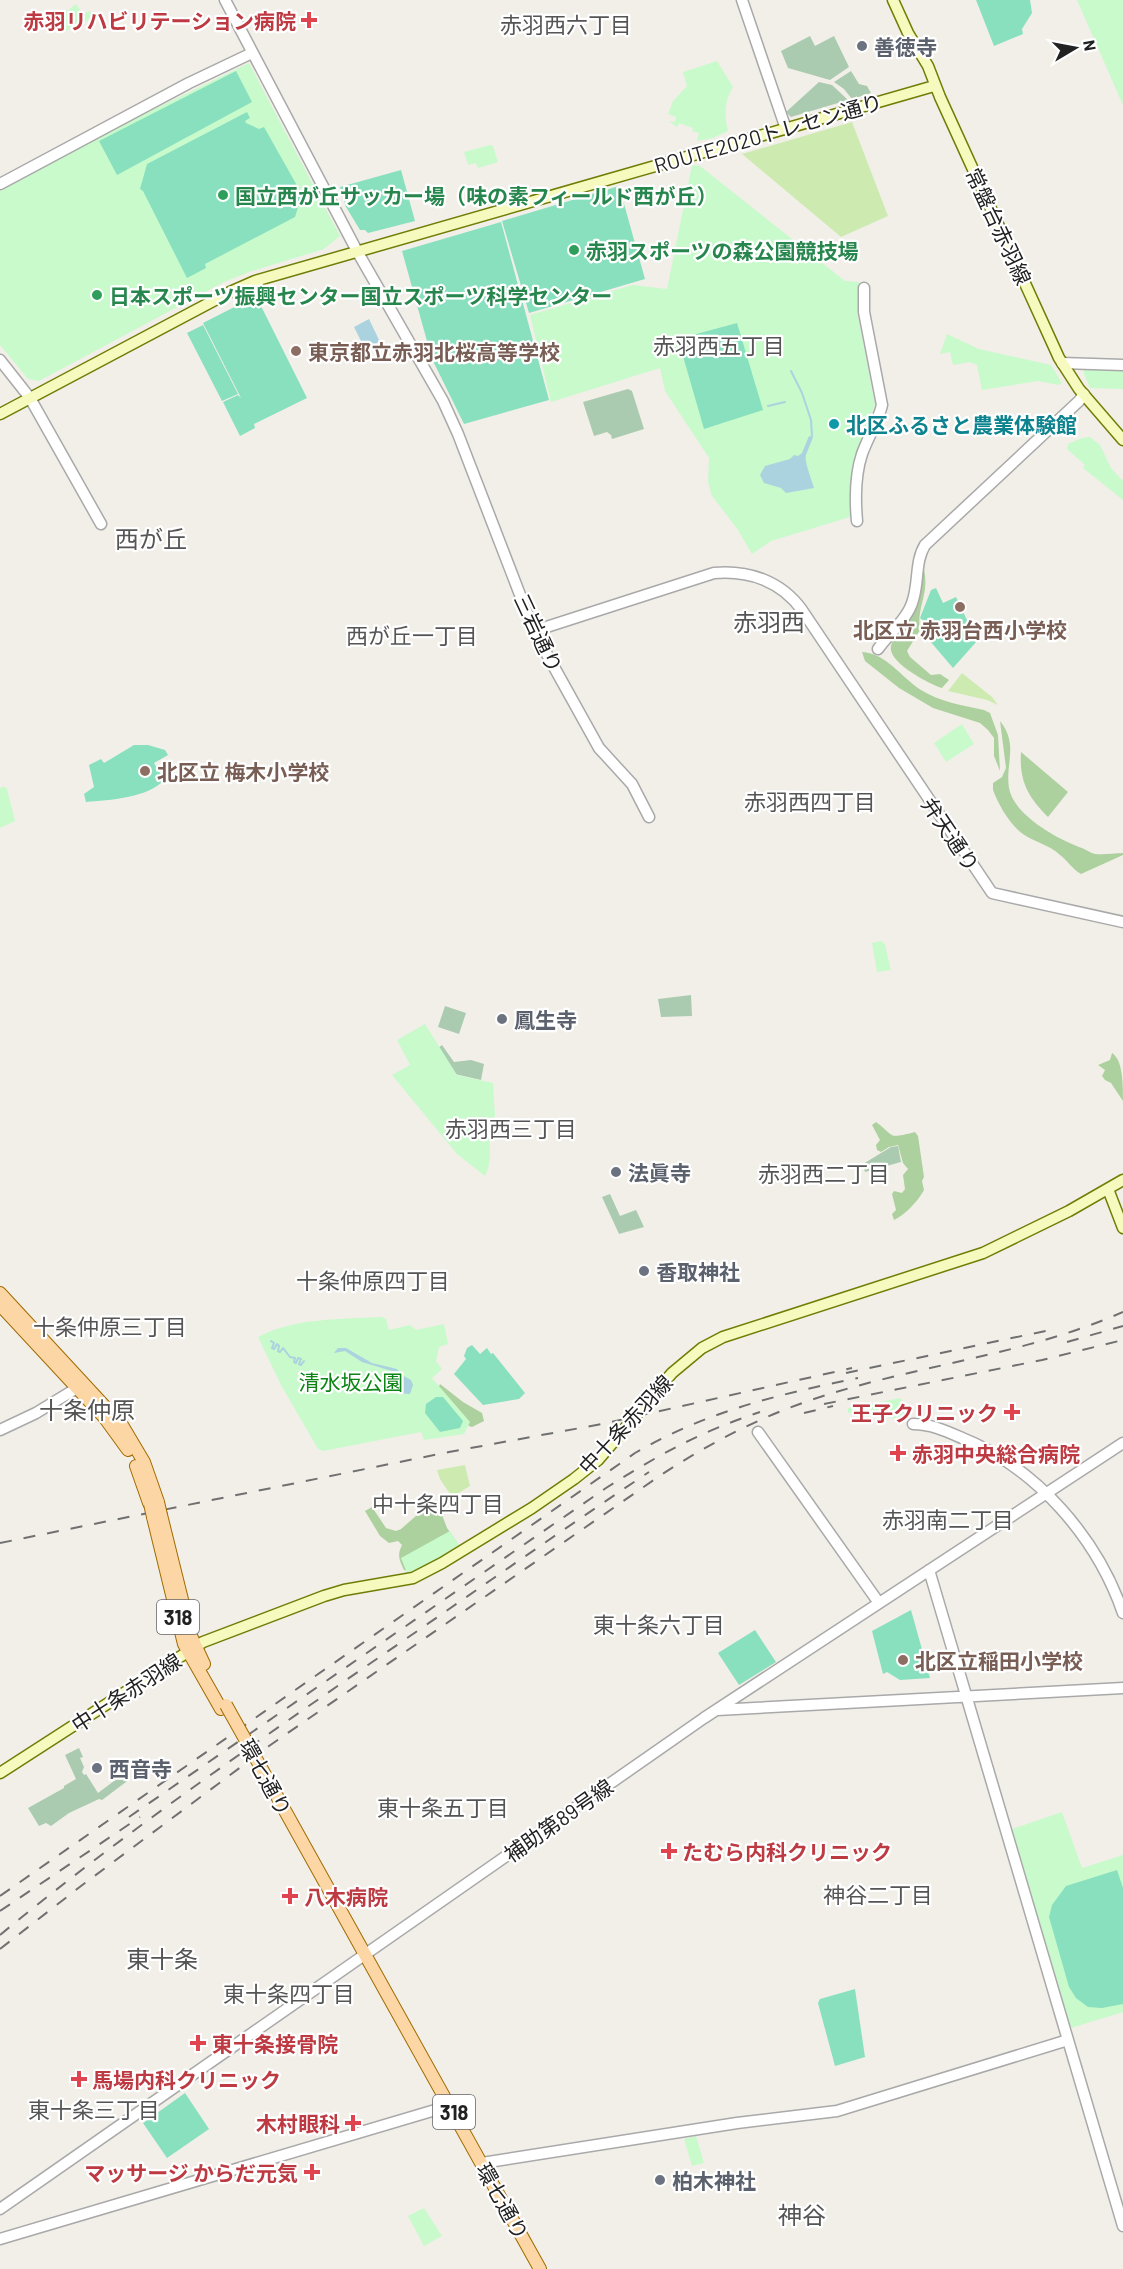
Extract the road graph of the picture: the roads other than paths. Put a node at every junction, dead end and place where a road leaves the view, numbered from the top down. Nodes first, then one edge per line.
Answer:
1 (225, 0) edge
2 (742, 0) edge
3 (893, 0) edge
4 (252, 53) junction
5 (934, 86) junction
6 (786, 129) junction
7 (0, 184) edge
8 (357, 251) junction
9 (864, 288) dead end
10 (0, 360) edge
11 (1062, 363) junction
12 (1123, 365) edge
13 (1084, 394) junction
14 (30, 398) junction
15 (0, 414) edge
16 (1123, 440) edge
17 (857, 521) dead end
18 (101, 524) dead end
19 (534, 631) junction
20 (878, 649) dead end
21 (649, 817) dead end
22 (1123, 922) edge
23 (1123, 1180) edge
24 (1108, 1190) junction
25 (1123, 1228) edge
26 (0, 1293) edge
27 (0, 1304) edge
28 (77, 1388) junction
29 (913, 1424) dead end
30 (0, 1430) edge
31 (758, 1432) dead end
32 (1123, 1443) edge
33 (1045, 1494) junction
34 (155, 1510) junction
35 (929, 1570) junction
36 (879, 1603) junction
37 (1123, 1613) edge
38 (191, 1649) junction
39 (1123, 1688) edge
40 (967, 1697) junction
41 (717, 1710) junction
42 (0, 1773) edge
43 (363, 1957) junction
44 (1068, 2040) junction
45 (442, 2108) junction
46 (482, 2163) junction
47 (0, 2209) edge
48 (1123, 2226) edge
49 (0, 2239) edge
50 (531, 2269) edge
51 (540, 2269) edge

1 - 4 street, 三岩通り
2 - 6 street
3 - 5 main road, 常盤台赤羽線
4 - 7 street
4 - 8 street, 三岩通り
5 - 6 main road, ROUTE2020トレセン通り
5 - 11 main road, 常盤台赤羽線
6 - 8 main road, ROUTE2020トレセン通り
8 - 14 main road, ROUTE2020トレセン通り
8 - 19 street, 三岩通り
9 - 17 street
10 - 14 street
11 - 12 street
11 - 13 main road, 常盤台赤羽線
13 - 16 main road, 常盤台赤羽線
13 - 20 street
14 - 15 main road, ROUTE2020トレセン通り
14 - 18 street
19 - 21 street, 三岩通り
19 - 22 street, 弁天通り
23 - 24 main road, 中十条赤羽線
24 - 25 main road
24 - 38 main road, 中十条赤羽線
26 - 34 main road, 環七通り / 318
27 - 28 main road, 環七通り / 318
28 - 30 street
28 - 34 main road, 環七通り / 318
29 - 33 street
31 - 36 street
32 - 33 street, 補助第89号線
33 - 35 street, 補助第89号線
33 - 37 street
34 - 38 main road, 環七通り / 318
35 - 36 street, 補助第89号線
35 - 40 street
36 - 41 street, 補助第89号線
38 - 42 main road, 中十条赤羽線
38 - 43 main road, 環七通り / 318, bridge
39 - 40 street
40 - 41 street
40 - 44 street
41 - 43 street, 補助第89号線
43 - 45 main road, 環七通り / 318
43 - 46 main road, 環七通り / 318
43 - 47 street, 補助第89号線
44 - 46 street
44 - 48 street
45 - 49 street
45 - 50 main road, 環七通り / 318
46 - 51 main road, 環七通り / 318

